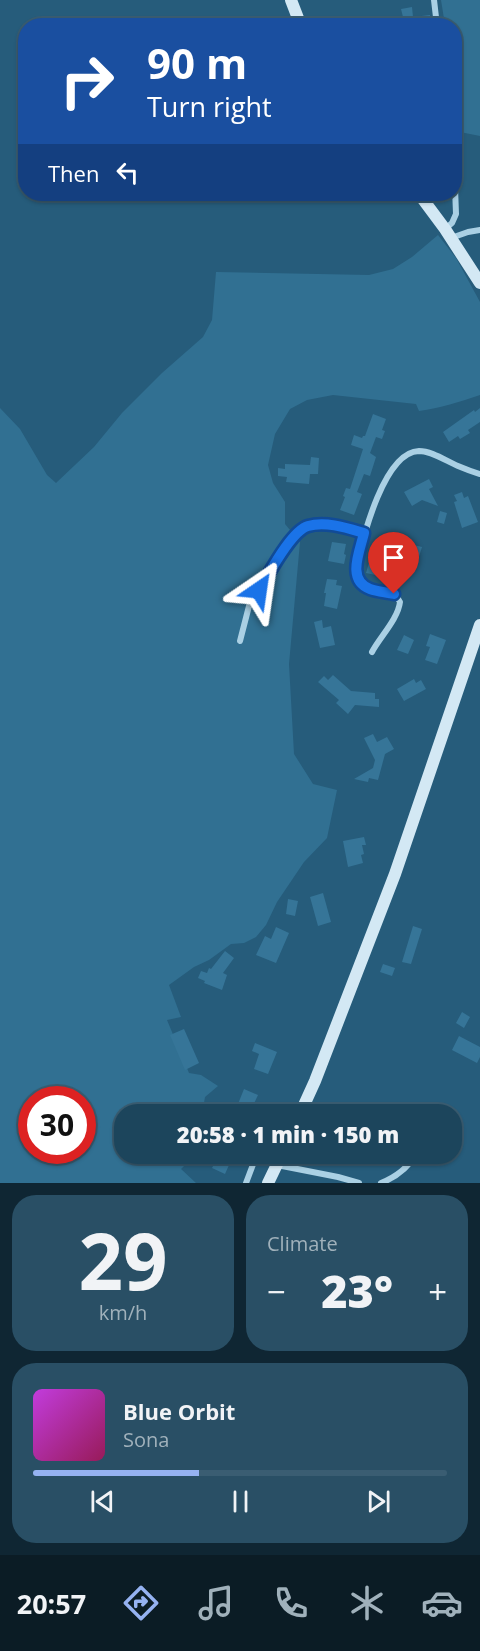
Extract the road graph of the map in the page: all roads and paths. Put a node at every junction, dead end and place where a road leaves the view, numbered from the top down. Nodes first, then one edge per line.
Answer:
1 (291, 0) edge
2 (434, 0) edge
3 (298, 18) edge
4 (436, 18) edge
5 (424, 201) edge
6 (456, 201) edge
7 (480, 230) edge
8 (448, 234) junction
9 (480, 283) edge
10 (480, 474) edge
11 (364, 533) junction
12 (480, 625) edge
13 (240, 641) dead end
14 (372, 652) dead end
15 (305, 1104) edge
16 (253, 1164) edge
17 (277, 1164) edge
18 (294, 1164) edge
19 (408, 1164) edge
20 (346, 1181) edge
21 (246, 1183) edge
22 (268, 1183) edge
23 (359, 1183) edge
24 (381, 1183) edge

1 - 3 main road
2 - 4 street
5 - 8 main road
6 - 8 street
7 - 8 street
8 - 9 main road
10 - 11 street
11 - 13 street
11 - 14 street
12 - 15 main road
16 - 21 street
17 - 22 main road
18 - 20 street
19 - 24 street
20 - 23 street

